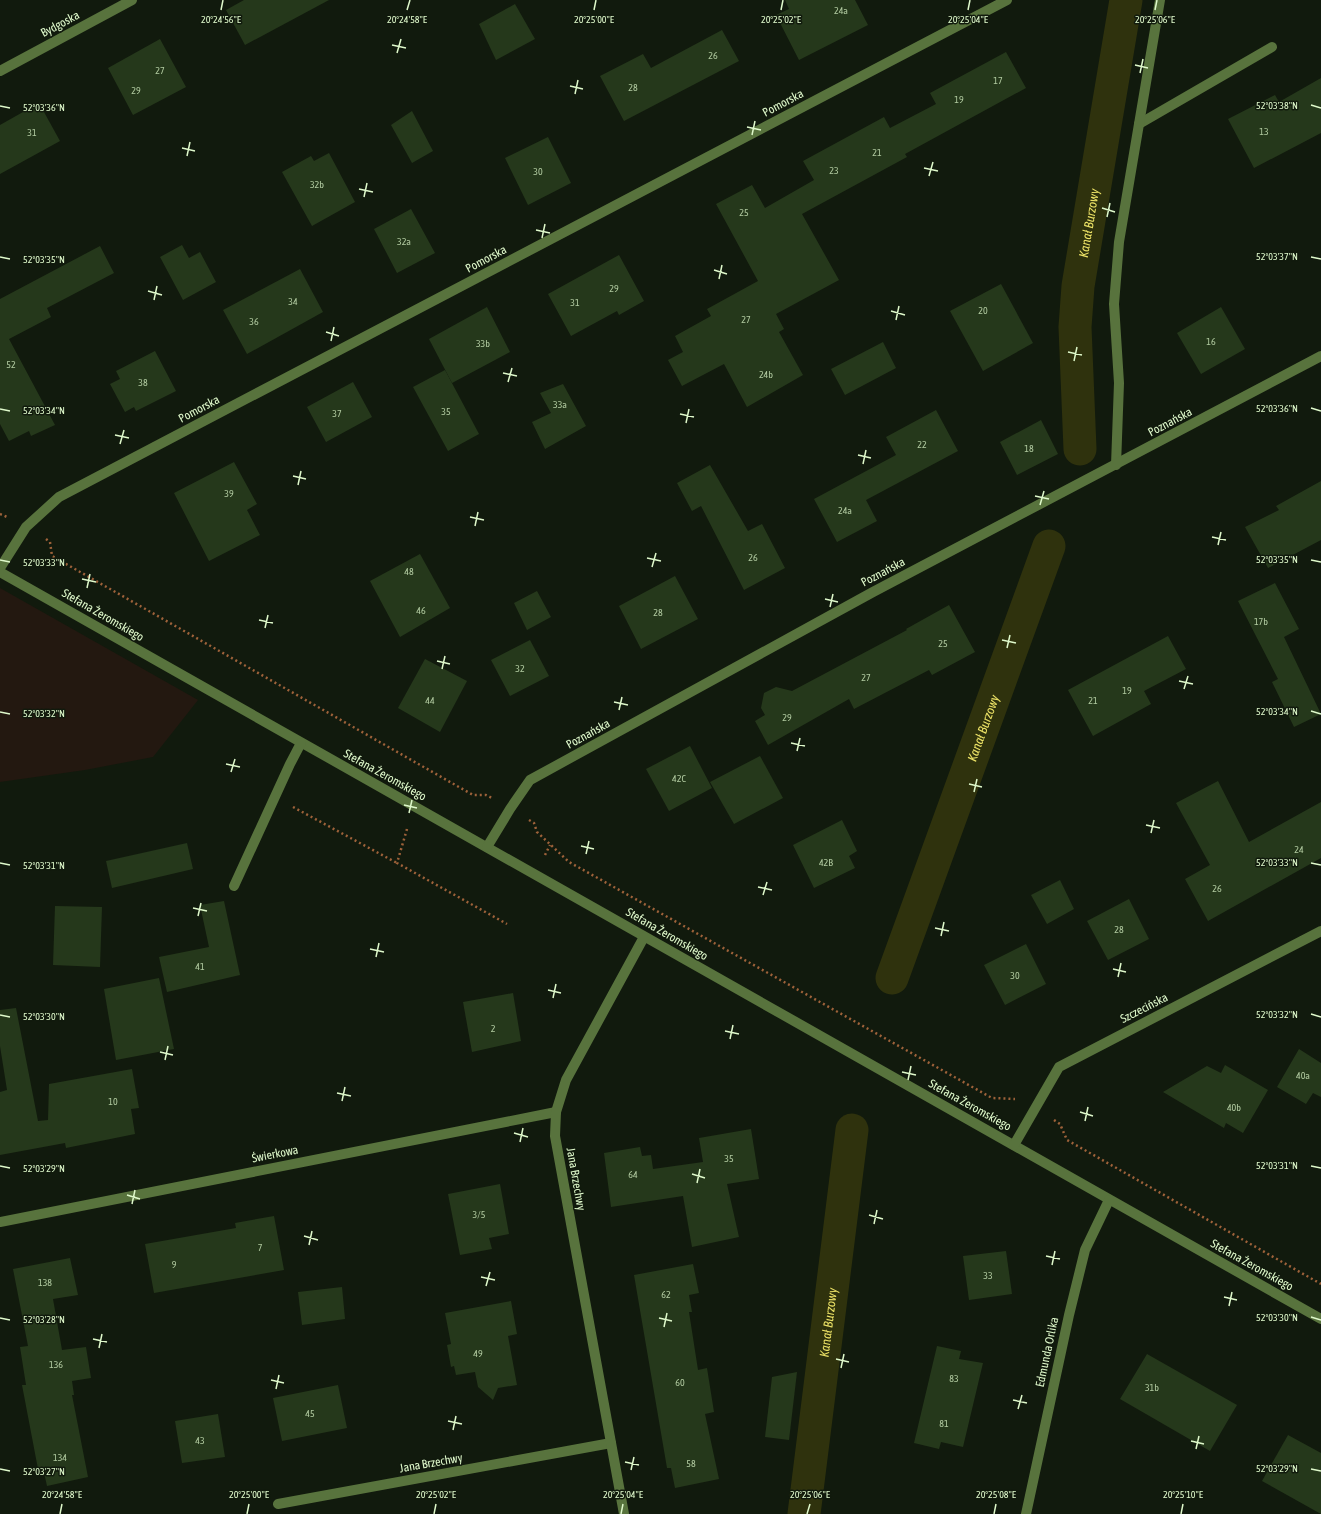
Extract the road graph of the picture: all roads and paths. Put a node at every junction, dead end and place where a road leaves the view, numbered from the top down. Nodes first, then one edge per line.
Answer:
1 (132, 0) edge
2 (1007, 0) edge
3 (1160, 0) edge
4 (1272, 47) dead end
5 (0, 71) edge
6 (1139, 124) junction
7 (1321, 356) edge
8 (1116, 465) junction
9 (50, 542) dead end
10 (0, 568) edge
11 (0, 572) edge
12 (301, 743) junction
13 (486, 795) dead end
14 (274, 797) junction
15 (534, 823) dead end
16 (407, 829) dead end
17 (487, 847) junction
18 (397, 863) junction
19 (234, 886) dead end
20 (507, 924) dead end
21 (1321, 931) edge
22 (644, 937) junction
23 (1018, 1099) dead end
24 (556, 1112) junction
25 (1060, 1124) dead end
26 (1014, 1145) junction
27 (1109, 1200) junction
28 (0, 1222) edge
29 (1321, 1284) edge
30 (1321, 1319) edge
31 (612, 1443) junction
32 (278, 1504) dead end
33 (624, 1514) edge
34 (1026, 1514) edge

1 - 5 street, Bydgoska
2 - 10 street, Pomorska
3 - 6 street
4 - 6 street
6 - 8 street
7 - 8 street, Poznańska
8 - 17 street, Poznańska
9 - 13 path
11 - 12 street, Stefana Żeromskiego
12 - 14 street
12 - 17 street, Stefana Żeromskiego
14 - 18 path
14 - 19 street
15 - 23 path
16 - 18 path
17 - 22 street, Stefana Żeromskiego
18 - 20 path
21 - 26 street, Szczecińska
22 - 24 street, Jana Brzechwy
22 - 26 street, Stefana Żeromskiego
24 - 28 street, Świerkowa
24 - 31 street, Jana Brzechwy
25 - 29 path
26 - 27 street, Stefana Żeromskiego
27 - 30 street, Stefana Żeromskiego
27 - 34 street, Edmunda Orlika
31 - 32 street, Jana Brzechwy
31 - 33 street, Jana Brzechwy

